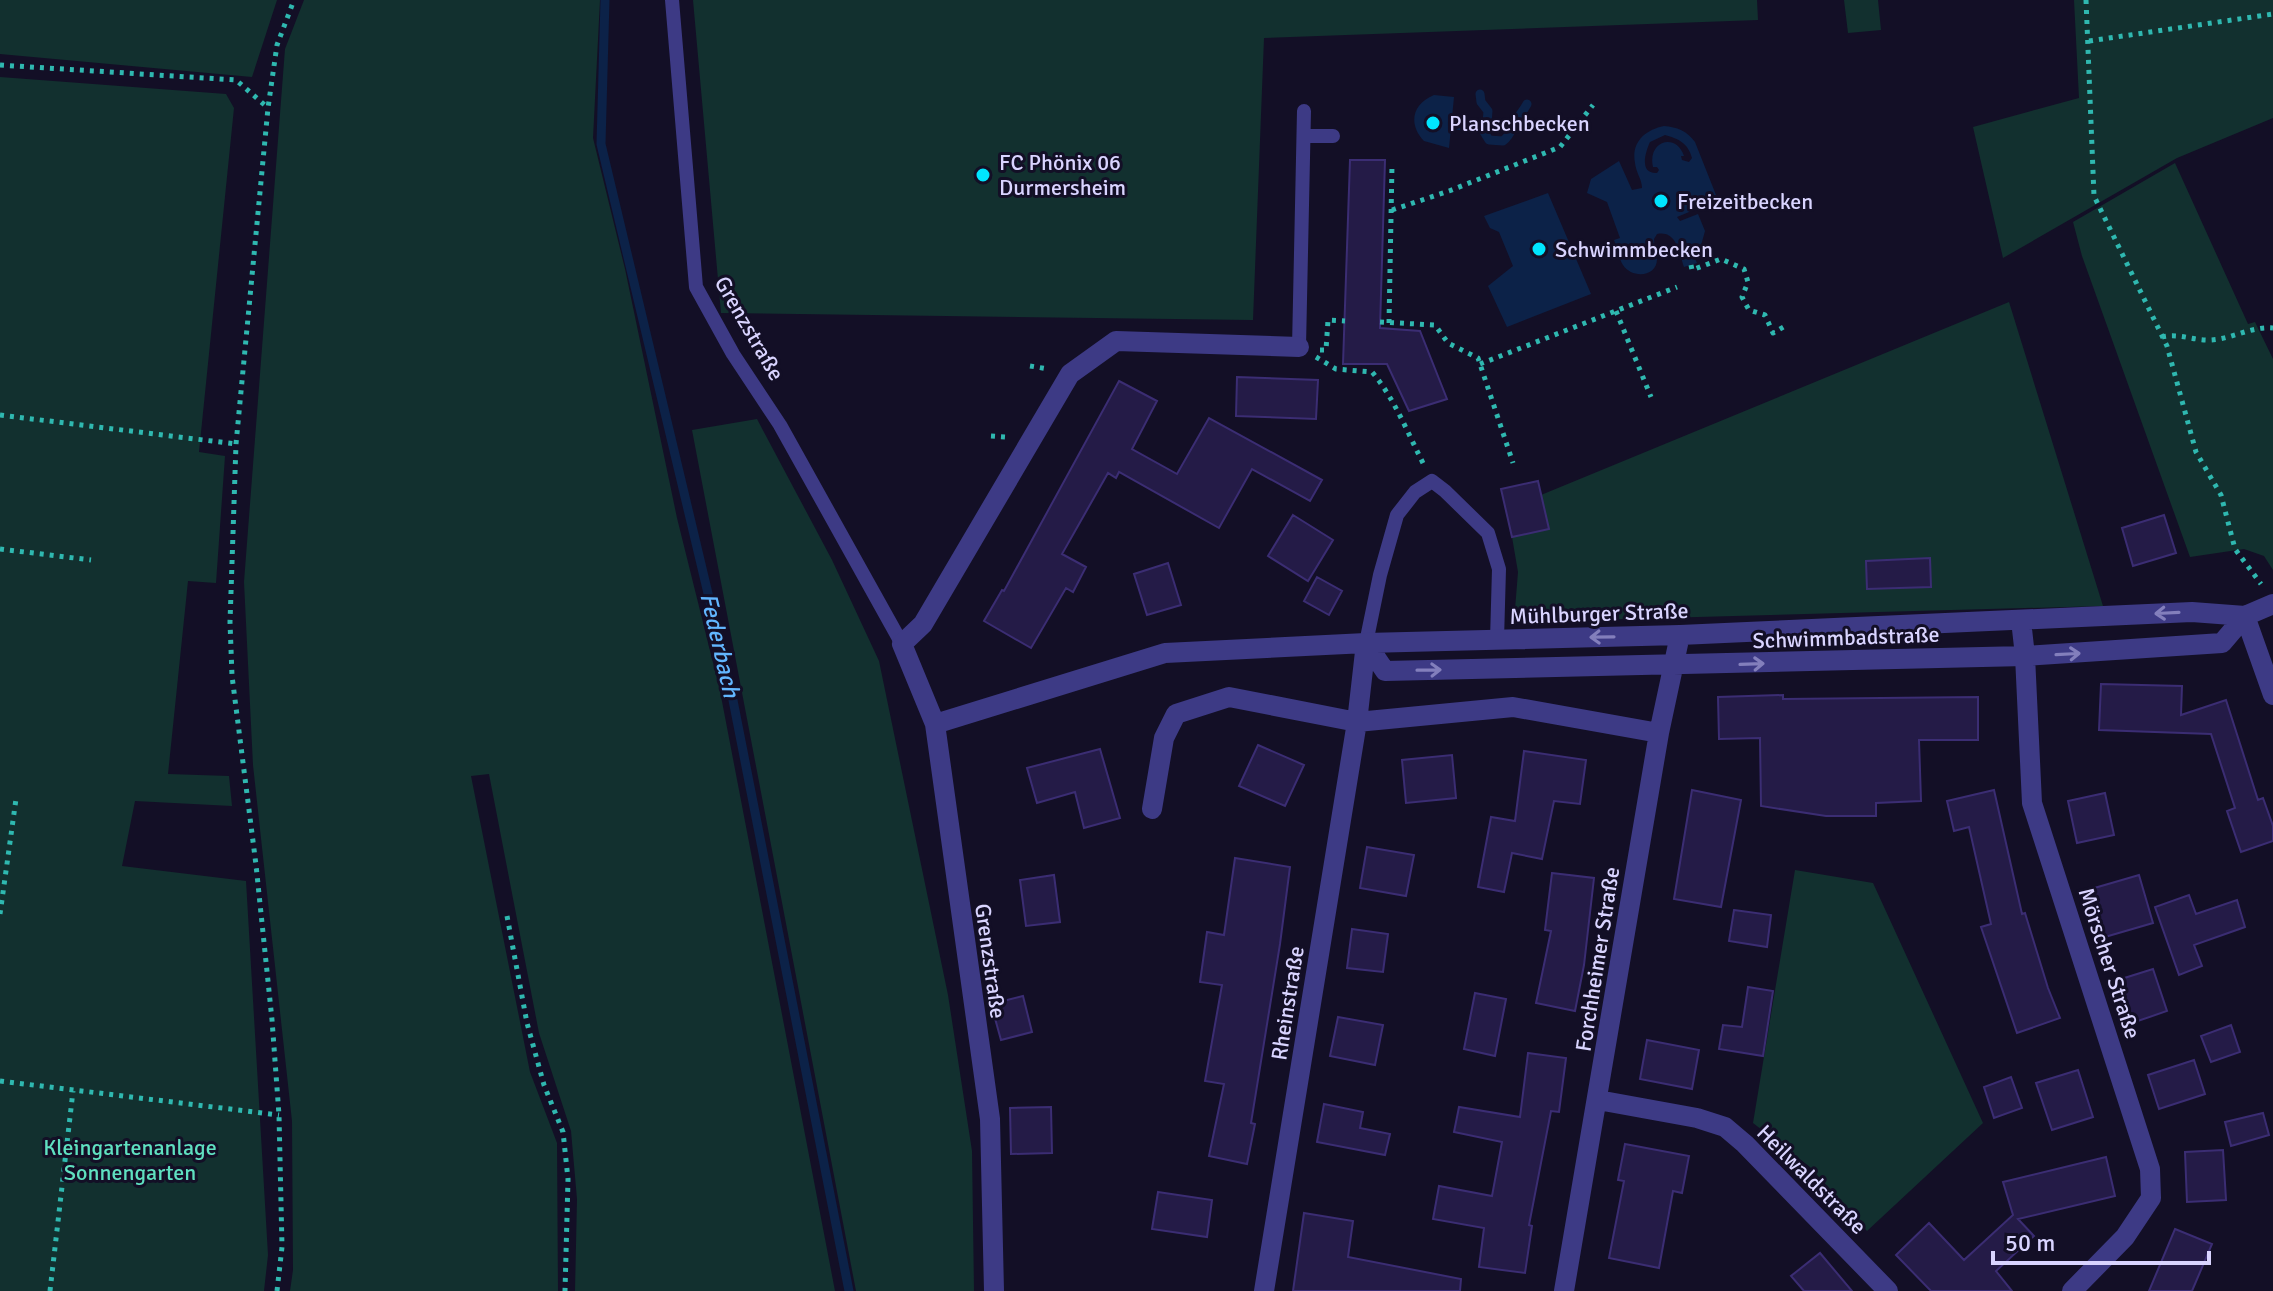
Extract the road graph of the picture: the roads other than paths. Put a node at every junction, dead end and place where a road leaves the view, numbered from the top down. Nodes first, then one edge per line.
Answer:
1 (672, 0) edge
2 (1304, 111) dead end
3 (1304, 136) junction
4 (1333, 136) dead end
5 (1299, 347) joint
6 (2269, 598) edge
7 (2245, 616) junction
8 (2021, 620) junction
9 (1680, 635) junction
10 (1497, 640) junction
11 (1366, 643) junction
12 (902, 644) junction
13 (2025, 656) junction
14 (1674, 666) junction
15 (2273, 695) edge
16 (1357, 722) junction
17 (935, 724) junction
18 (1659, 733) junction
19 (1152, 809) dead end
20 (1598, 1100) junction
21 (994, 1291) edge
22 (1264, 1291) edge
23 (1564, 1291) edge
24 (1888, 1291) edge
25 (2072, 1291) edge

1 - 12 lane, Grenzstraße
2 - 3 lane
3 - 4 lane
3 - 5 lane
5 - 12 street
6 - 7 street, Mühlburger Straße
7 -> 8 street, Mühlburger Straße
13 -> 7 street, Schwimmbadstraße
7 - 15 street
8 - 9 street, Mühlburger Straße
8 - 13 street, Mörscher Straße
9 -> 10 street, Mühlburger Straße
9 - 14 street, Forchheimer Straße
10 - 11 street, Mühlburger Straße
10 - 11 lane
11 -> 14 street, Schwimmbadstraße
11 - 16 street, Rheinstraße
11 - 17 street, Mühlburger Straße
12 - 17 street, Grenzstraße
14 -> 13 street, Schwimmbadstraße
13 - 25 street, Mörscher Straße
14 - 18 street, Forchheimer Straße
16 - 18 street
16 - 19 street
16 - 22 street, Rheinstraße
17 - 21 street, Grenzstraße
18 - 20 street, Forchheimer Straße
20 - 23 street, Forchheimer Straße
20 - 24 street, Heilwaldstraße

